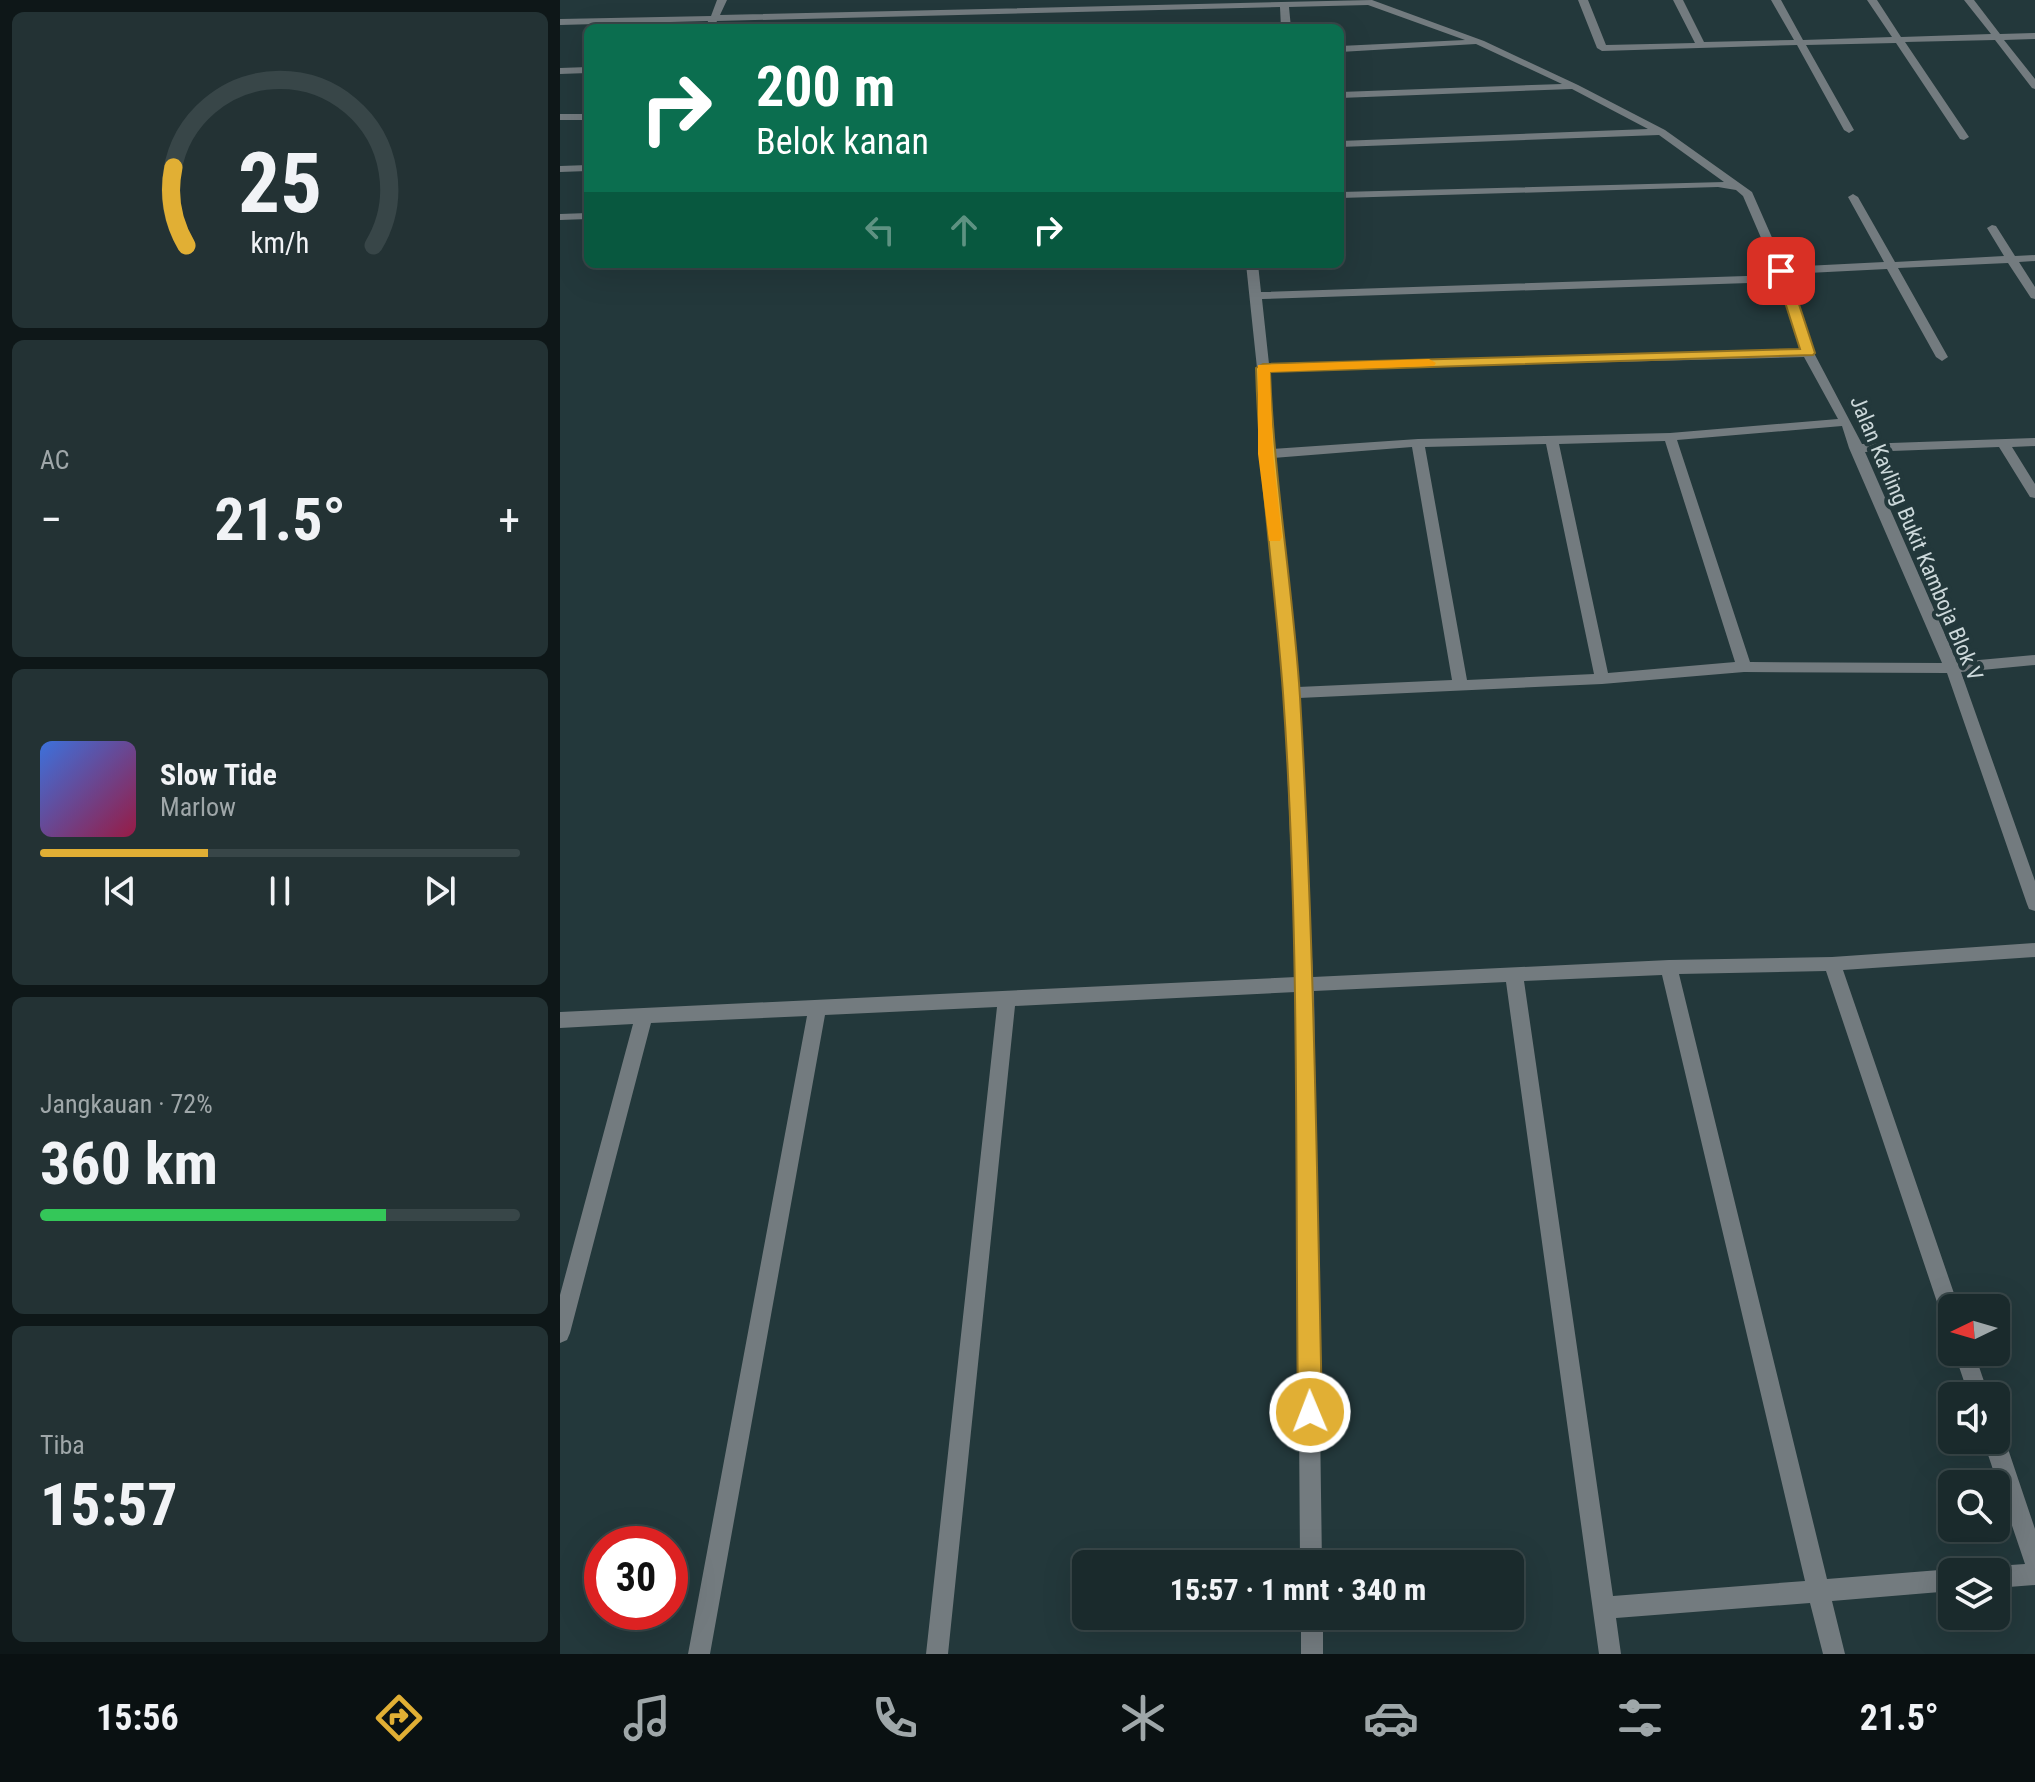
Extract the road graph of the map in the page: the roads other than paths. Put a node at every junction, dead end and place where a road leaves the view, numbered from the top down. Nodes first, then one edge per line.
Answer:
1 (722, 0) edge
2 (1583, 0) edge
3 (1678, 0) edge
4 (1776, 0) edge
5 (1872, 0) edge
6 (1969, 0) edge
7 (1284, 5) junction
8 (1005, 10) edge
9 (560, 22) edge
10 (712, 23) edge
11 (1286, 24) edge
12 (2035, 36) edge
13 (1998, 37) junction
14 (1900, 40) junction
15 (1481, 43) junction
16 (1800, 43) junction
17 (1701, 46) junction
18 (1344, 49) edge
19 (584, 70) edge
20 (560, 71) edge
21 (2035, 86) edge
22 (1575, 87) junction
23 (1344, 95) edge
24 (560, 117) edge
25 (584, 117) edge
26 (1849, 130) dead end
27 (1661, 132) junction
28 (1964, 137) dead end
29 (1344, 144) edge
30 (584, 168) edge
31 (560, 169) edge
32 (1748, 194) junction
33 (1344, 195) edge
34 (1853, 197) dead end
35 (584, 216) edge
36 (560, 217) edge
37 (1992, 228) dead end
38 (2012, 258) junction
39 (2035, 258) edge
40 (1891, 265) junction
41 (1253, 268) edge
42 (1783, 275) junction
43 (1257, 296) junction
44 (2035, 296) edge
45 (1808, 353) junction
46 (1942, 357) dead end
47 (1263, 368) junction
48 (1846, 422) junction
49 (1670, 437) junction
50 (1551, 438) junction
51 (2035, 442) edge
52 (1418, 443) junction
53 (2003, 443) junction
54 (1855, 448) junction
55 (1266, 454) junction
56 (2035, 494) edge
57 (2035, 660) edge
58 (1744, 667) junction
59 (1952, 668) junction
60 (1602, 679) junction
61 (1461, 687) junction
62 (1291, 693) junction
63 (2035, 904) edge
64 (2035, 950) edge
65 (1832, 964) junction
66 (1669, 967) junction
67 (1514, 974) junction
68 (1305, 986) junction
69 (1007, 999) junction
70 (817, 1009) junction
71 (644, 1016) junction
72 (560, 1020) edge
73 (1944, 1294) edge
74 (560, 1333) edge
75 (1999, 1454) edge
76 (1311, 1550) edge
77 (2035, 1561) edge
78 (2035, 1574) edge
79 (2010, 1576) edge
80 (1938, 1581) edge
81 (1820, 1590) junction
82 (1603, 1608) junction
83 (1312, 1630) edge
84 (699, 1654) edge
85 (937, 1654) edge
86 (1312, 1654) edge
87 (1610, 1654) edge
88 (1834, 1654) edge

1 - 10 street
2 - 17 street
3 - 17 street
4 - 16 street
5 - 14 street
6 - 13 street
7 - 8 street
7 - 11 street
7 - 15 street
8 - 10 street
9 - 10 street
12 - 13 street
13 - 14 street
13 - 21 street
14 - 16 street
14 - 28 street
15 - 18 street
15 - 22 street
16 - 17 street
16 - 26 street
19 - 20 street
22 - 23 street
22 - 27 street
24 - 25 street
27 - 29 street
27 - 32 street
30 - 31 street
32 - 33 street
32 - 42 street, Jalan Kavling Bukit Kamboja Blok V
34 - 40 street
35 - 36 street
37 - 38 street
38 - 39 street
38 - 40 street
38 - 44 street
40 - 42 street
40 - 46 street
41 - 43 street
42 - 43 street
42 - 45 street, Jalan Kavling Bukit Kamboja Blok V
43 - 47 street
45 - 47 street
45 - 48 street, Jalan Kavling Bukit Kamboja Blok V
47 - 55 street
48 - 49 street
48 - 54 street, Jalan Kavling Bukit Kamboja Blok V
49 - 50 street
49 - 58 street
50 - 52 street
50 - 60 street
51 - 53 street
52 - 55 street
52 - 61 street
53 - 54 street
53 - 56 street
54 - 59 street, Jalan Kavling Bukit Kamboja Blok V
55 - 62 street
57 - 59 street
58 - 59 street
58 - 60 street
59 - 63 street, Jalan Kavling Bukit Kamboja Blok V
60 - 61 street
61 - 62 street
62 - 68 street
64 - 65 street
65 - 66 street
65 - 73 street
66 - 67 street
66 - 81 street
67 - 68 street
67 - 82 street
68 - 69 street
68 - 76 street
69 - 70 street
69 - 85 street
70 - 71 street
70 - 84 street
71 - 72 street
71 - 74 street
75 - 77 street
78 - 79 street
80 - 81 street
81 - 82 street
81 - 88 street
82 - 87 street
83 - 86 street

